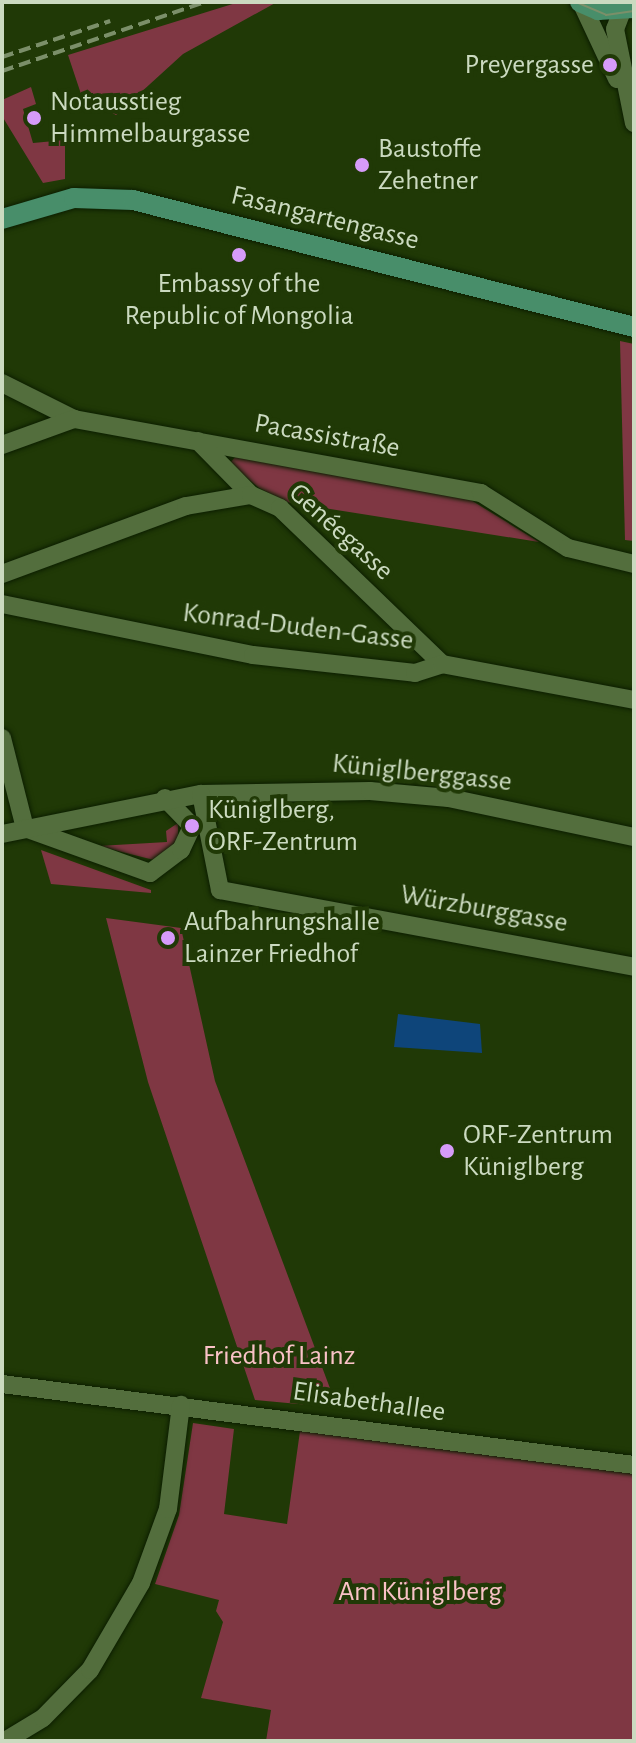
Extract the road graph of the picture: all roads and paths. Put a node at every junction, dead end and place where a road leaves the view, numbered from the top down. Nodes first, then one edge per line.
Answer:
1 (581, 2) edge
2 (628, 9) edge
3 (628, 103) junction
4 (634, 123) edge
5 (2, 219) edge
6 (634, 327) edge
7 (2, 383) edge
8 (74, 419) junction
9 (198, 441) junction
10 (2, 445) edge
11 (251, 495) junction
12 (634, 564) edge
13 (2, 574) edge
14 (2, 604) edge
15 (442, 664) junction
16 (634, 700) edge
17 (2, 738) edge
18 (201, 794) junction
19 (165, 798) junction
20 (25, 828) junction
21 (2, 834) edge
22 (634, 837) edge
23 (634, 967) edge
24 (2, 1384) edge
25 (181, 1405) junction
26 (634, 1465) edge
27 (5, 1741) edge

1 - 2 main road
1 - 3 street
2 - 3 street
3 - 4 street
5 - 6 main road, Fasangartengasse
7 - 8 street, Pacassistraße
8 - 9 street, Pacassistraße
8 - 10 street
9 - 11 street
9 - 12 street, Pacassistraße
11 - 13 street, Genéegasse
11 - 15 street, Genéegasse
14 - 15 street, Konrad-Duden-Gasse
15 - 16 street, Konrad-Duden-Gasse
17 - 20 street
18 - 19 street
18 - 22 street, Küniglberggasse
18 - 23 street, Würzburggasse
19 - 20 street
19 - 20 street
20 - 21 street
24 - 25 street, Elisabethallee
25 - 26 street, Elisabethallee
25 - 27 street

